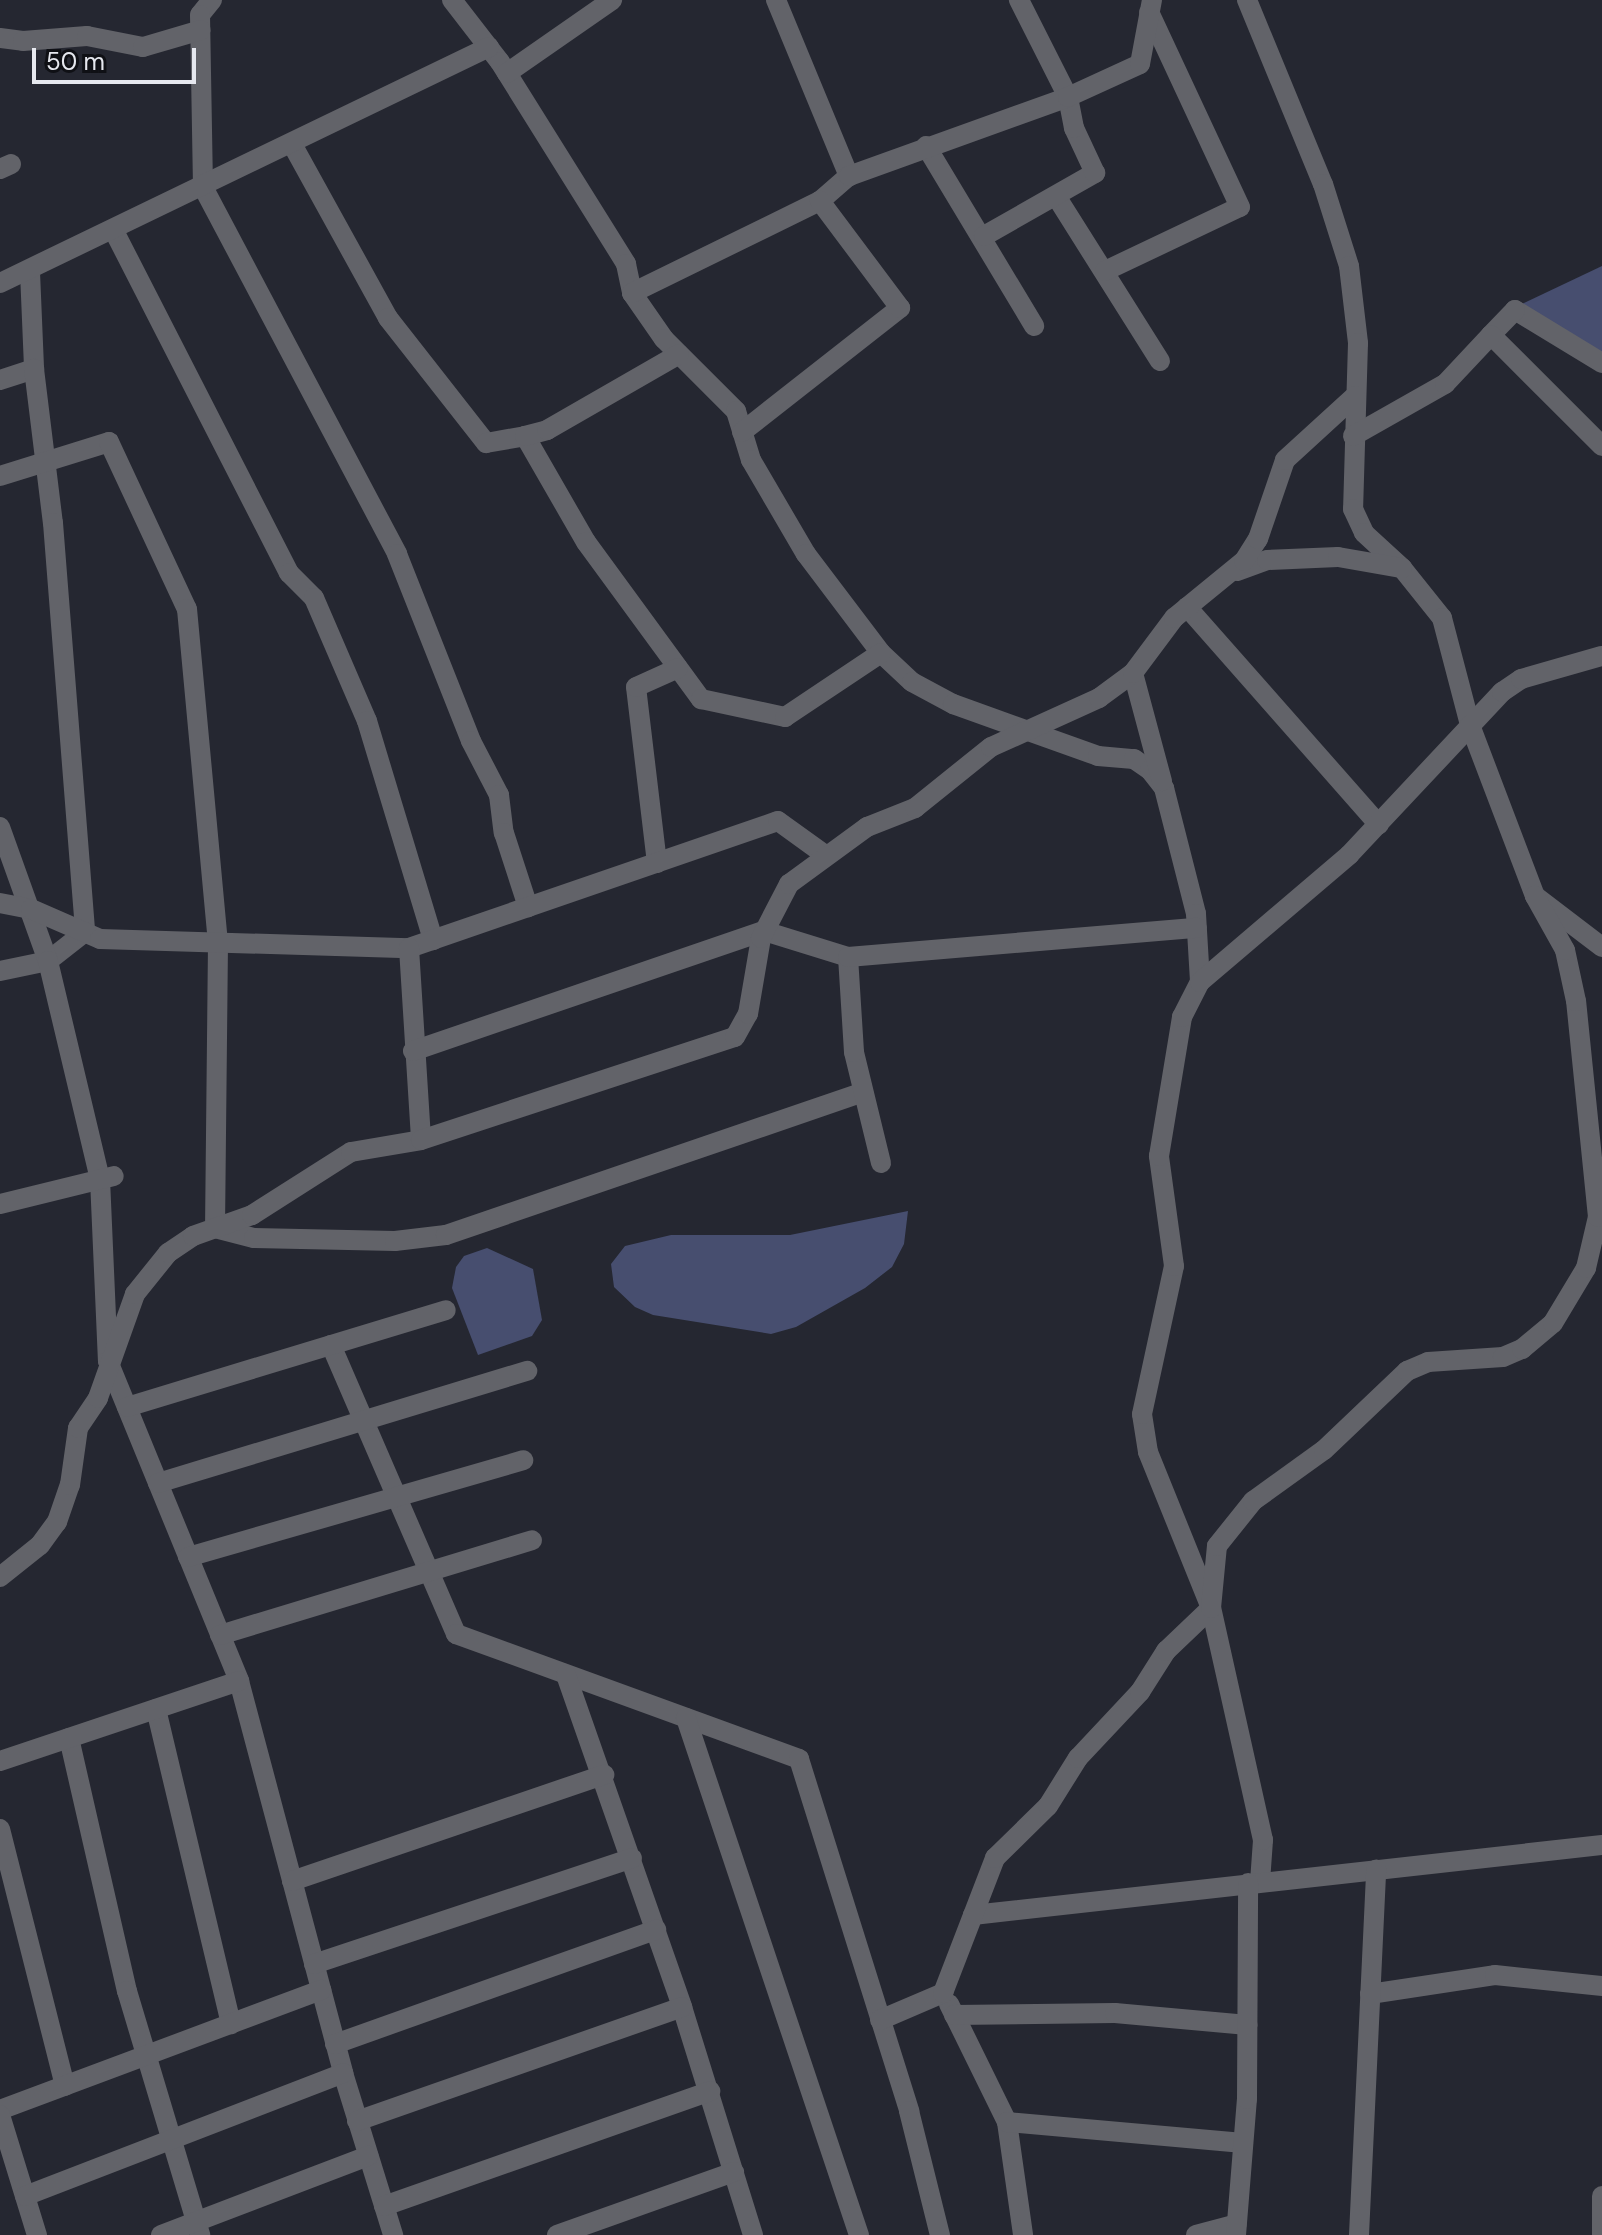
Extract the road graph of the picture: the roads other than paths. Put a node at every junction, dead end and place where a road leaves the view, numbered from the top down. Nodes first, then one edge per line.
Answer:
1 (212, 0) edge
2 (453, 0) edge
3 (612, 0) edge
4 (776, 0) edge
5 (1019, 0) edge
6 (1247, 0) edge
7 (1151, 6) edge
8 (201, 30) junction
9 (0, 38) edge
10 (489, 47) junction
11 (507, 73) junction
12 (1068, 97) junction
13 (292, 144) junction
14 (926, 146) junction
15 (849, 176) junction
16 (203, 187) junction
17 (1056, 196) junction
18 (820, 201) junction
19 (114, 231) junction
20 (984, 236) junction
21 (1105, 271) junction
22 (30, 272) junction
23 (0, 283) edge
24 (632, 293) junction
25 (1034, 326) dead end
26 (1491, 335) junction
27 (679, 354) junction
28 (1160, 361) dead end
29 (1602, 363) edge
30 (34, 369) junction
31 (0, 380) edge
32 (1355, 396) junction
33 (742, 432) junction
34 (525, 436) junction
35 (1353, 436) junction
36 (1602, 446) edge
37 (46, 458) junction
38 (0, 476) edge
39 (1402, 568) junction
40 (1228, 574) junction
41 (1187, 607) junction
42 (881, 653) junction
43 (1602, 656) edge
44 (678, 668) junction
45 (1133, 673) junction
46 (1470, 725) junction
47 (1025, 729) junction
48 (1164, 788) junction
49 (1379, 825) junction
50 (0, 827) edge
51 (824, 854) junction
52 (657, 863) junction
53 (1535, 896) junction
54 (0, 903) edge
55 (528, 907) junction
56 (31, 909) junction
57 (1197, 928) junction
58 (764, 931) junction
59 (85, 932) junction
60 (433, 940) junction
61 (218, 943) junction
62 (1602, 947) edge
63 (409, 948) junction
64 (848, 957) junction
65 (48, 961) junction
66 (0, 971) edge
67 (1200, 982) junction
68 (413, 1051) junction
69 (863, 1092) junction
70 (421, 1140) junction
71 (881, 1163) dead end
72 (107, 1178) junction
73 (0, 1204) edge
74 (1600, 1223) edge
75 (215, 1228) junction
76 (446, 1310) dead end
77 (331, 1345) junction
78 (108, 1361) junction
79 (527, 1371) dead end
80 (127, 1407) junction
81 (361, 1422) junction
82 (523, 1460) dead end
83 (158, 1483) junction
84 (397, 1496) junction
85 (532, 1540) dead end
86 (188, 1557) junction
87 (429, 1571) junction
88 (0, 1577) edge
89 (1211, 1608) junction
90 (220, 1635) junction
91 (566, 1675) junction
92 (239, 1681) junction
93 (156, 1709) junction
94 (686, 1718) junction
95 (69, 1738) junction
96 (0, 1761) edge
97 (604, 1775) junction
98 (0, 1829) edge
99 (1602, 1845) edge
100 (632, 1858) junction
101 (1376, 1869) junction
102 (292, 1881) junction
103 (1254, 1883) junction
104 (973, 1915) junction
105 (656, 1930) junction
106 (314, 1964) junction
107 (1602, 1986) edge
108 (321, 1990) junction
109 (943, 1993) junction
110 (1370, 1994) junction
111 (682, 2007) junction
112 (954, 2015) junction
113 (880, 2020) junction
114 (231, 2024) junction
115 (1247, 2025) junction
116 (335, 2044) junction
117 (147, 2057) junction
118 (343, 2073) junction
119 (65, 2086) junction
120 (710, 2091) junction
121 (0, 2113) edge
122 (357, 2121) junction
123 (1007, 2122) junction
124 (171, 2140) junction
125 (1243, 2143) junction
126 (368, 2156) junction
127 (734, 2172) junction
128 (25, 2196) junction
129 (1602, 2196) edge
130 (384, 2206) junction
131 (849, 2206) junction
132 (198, 2228) edge
133 (1236, 2230) edge
134 (37, 2235) edge
135 (161, 2235) edge
136 (393, 2235) edge
137 (557, 2235) edge
138 (753, 2235) edge
139 (840, 2235) edge
140 (859, 2235) edge
141 (940, 2235) edge
142 (1023, 2235) edge
143 (1196, 2235) edge
144 (1359, 2235) edge
145 (1602, 2235) edge

1 - 8 street
2 - 10 street
3 - 11 street
4 - 15 street
5 - 12 street
6 - 32 street
7 - 12 street
7 - 21 street
8 - 9 street
8 - 16 street
10 - 11 street
10 - 13 street
11 - 24 street
12 - 14 street
12 - 17 street
13 - 16 street
13 - 34 street
14 - 15 street
14 - 20 street
15 - 18 street
16 - 19 street
16 - 55 street
17 - 20 street
17 - 21 street
18 - 24 street
18 - 33 street
19 - 22 street
19 - 60 street
20 - 25 street
21 - 28 street
22 - 23 street
22 - 30 street
24 - 27 street
26 - 29 street
26 - 35 street
26 - 36 street
27 - 33 street
27 - 34 street
30 - 31 street
30 - 37 street
32 - 35 street
32 - 40 street
33 - 42 street
34 - 44 street
35 - 39 street
37 - 38 street
37 - 59 street
37 - 61 street
39 - 40 street
39 - 46 street
40 - 41 street
41 - 45 street
41 - 49 street
42 - 44 street
42 - 47 street
43 - 46 street
44 - 52 street
45 - 47 street
45 - 48 street
46 - 49 street
46 - 53 street
47 - 48 street
47 - 51 street
48 - 57 street
49 - 67 street
50 - 56 street
51 - 52 street
51 - 58 street
52 - 55 street
53 - 62 street
53 - 74 street
54 - 56 street
55 - 60 street
56 - 59 street
56 - 65 street
57 - 64 street
57 - 67 street
58 - 64 street
58 - 68 street
58 - 70 street
59 - 61 street
59 - 65 street
60 - 63 street
61 - 63 street
61 - 75 street
63 - 68 street
64 - 69 street
65 - 66 street
65 - 72 street
67 - 89 street
68 - 70 street
69 - 71 street
69 - 75 street
70 - 75 street
72 - 73 street
72 - 78 street
74 - 89 street
75 - 78 street
76 - 77 street
77 - 80 street
77 - 81 street
78 - 80 street
78 - 88 street
79 - 81 street
80 - 83 street
81 - 83 street
81 - 84 street
82 - 84 street
83 - 86 street
84 - 86 street
84 - 87 street
85 - 87 street
86 - 90 street
87 - 90 street
87 - 91 street
89 - 103 street
89 - 104 street
90 - 92 street
91 - 94 street
91 - 97 street
92 - 93 street
92 - 102 street
93 - 95 street
93 - 114 street
94 - 113 street
94 - 131 street
95 - 96 street
95 - 117 street
97 - 100 street
97 - 102 street
98 - 119 street
99 - 101 street
100 - 105 street
100 - 106 street
101 - 103 street
101 - 110 street
102 - 106 street
103 - 104 street
103 - 115 street
104 - 109 street
105 - 111 street
105 - 116 street
106 - 108 street
107 - 110 street
108 - 114 street
108 - 116 street
109 - 112 street
109 - 113 street
110 - 144 street
111 - 120 street
111 - 122 street
112 - 115 street
112 - 123 street
113 - 141 street
114 - 117 street
115 - 125 street
116 - 118 street
117 - 119 street
117 - 124 street
118 - 122 street
118 - 124 street
119 - 121 street
120 - 127 street
120 - 130 street
121 - 128 street
122 - 126 street
123 - 125 street
123 - 142 street
124 - 128 street
124 - 132 street
125 - 133 street
126 - 130 street
126 - 132 street
127 - 137 street
127 - 138 street
128 - 134 street
129 - 145 street
130 - 136 street
131 - 139 street
131 - 140 street
132 - 135 street
133 - 143 street

